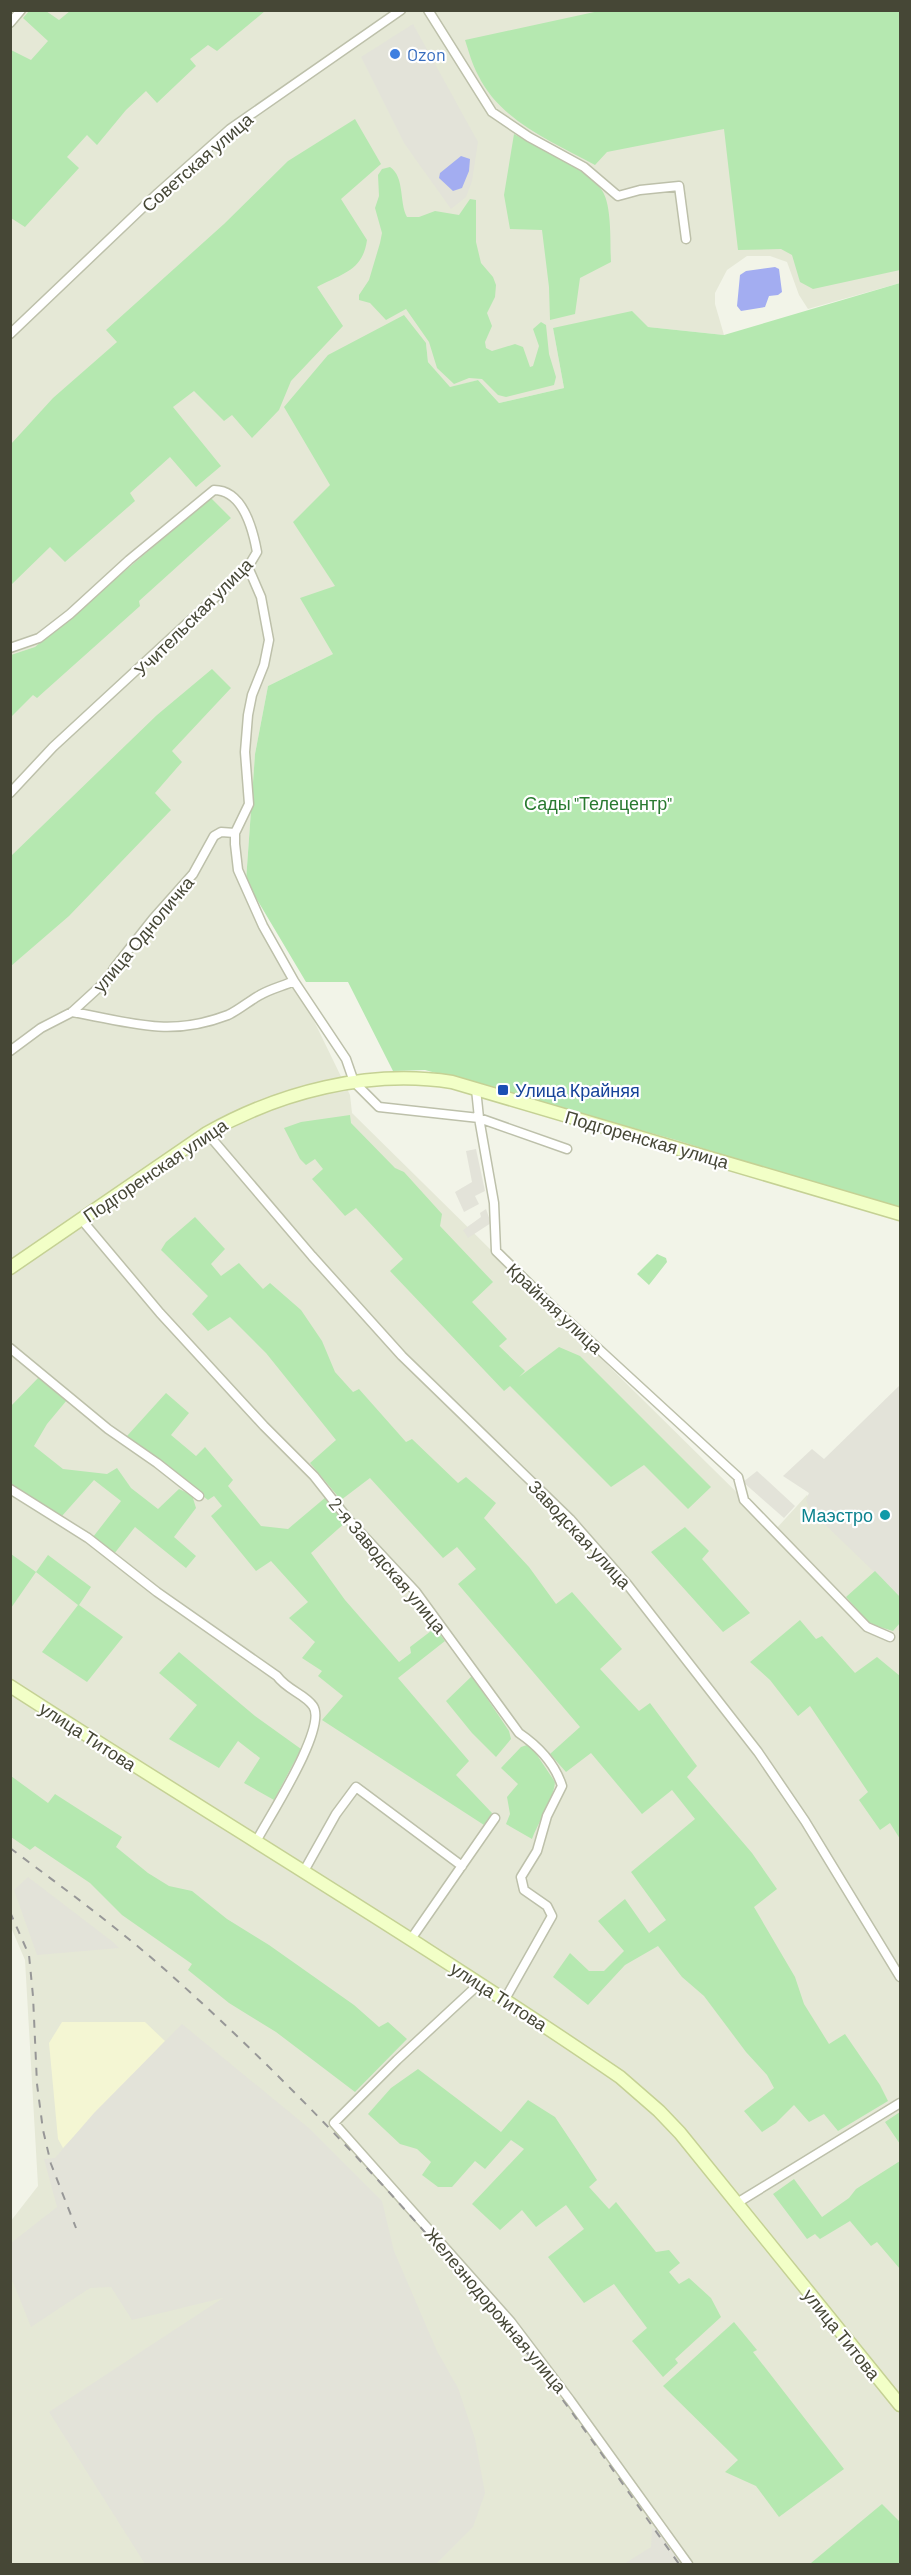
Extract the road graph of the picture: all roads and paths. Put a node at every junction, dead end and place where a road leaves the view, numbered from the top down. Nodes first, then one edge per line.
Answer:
1 (21, 10) edge
2 (401, 10) edge
3 (428, 10) edge
4 (10, 23) edge
5 (686, 239) dead end
6 (10, 334) edge
7 (248, 567) junction
8 (10, 648) edge
9 (10, 792) edge
10 (235, 832) junction
11 (294, 981) junction
12 (72, 1012) junction
13 (10, 1051) edge
14 (354, 1082) junction
15 (476, 1089) junction
16 (478, 1118) junction
17 (207, 1133) junction
18 (567, 1149) dead end
19 (900, 1214) edge
20 (81, 1219) junction
21 (10, 1268) edge
22 (10, 1348) edge
23 (10, 1489) edge
24 (199, 1496) dead end
25 (890, 1637) dead end
26 (10, 1686) edge
27 (495, 1818) dead end
28 (257, 1840) junction
29 (462, 1866) junction
30 (304, 1871) junction
31 (411, 1939) junction
32 (900, 1977) edge
33 (479, 1984) junction
34 (504, 2001) junction
35 (900, 2103) edge
36 (737, 2202) junction
37 (900, 2405) edge
38 (688, 2565) edge

1 - 4 street
2 - 6 street, Советская улица
3 - 5 street
7 - 8 street, Учительская улица
7 - 9 street, Учительская улица
7 - 10 street
10 - 11 street
10 - 12 street, улица Одноличка
11 - 12 street
11 - 14 street
12 - 13 street, улица Одноличка
14 - 15 main road, Подгоренская улица
14 - 16 street
14 - 17 main road, Подгоренская улица
15 - 16 street, Крайняя улица
15 - 19 main road, Подгоренская улица
16 - 18 street
16 - 25 street, Крайняя улица
17 - 20 main road, Подгоренская улица
17 - 32 street, Заводская улица
20 - 21 main road, Подгоренская улица
20 - 34 street, 2-я Заводская улица
22 - 24 street
23 - 28 street
26 - 28 main road, улица Титова
27 - 29 street
28 - 30 main road, улица Титова
29 - 30 street
29 - 31 street
30 - 31 main road, улица Титова
31 - 33 main road, улица Титова
33 - 34 main road, улица Титова
33 - 38 street, Железнодорожная улица
34 - 36 main road, улица Титова
35 - 36 street
36 - 37 main road, улица Титова

